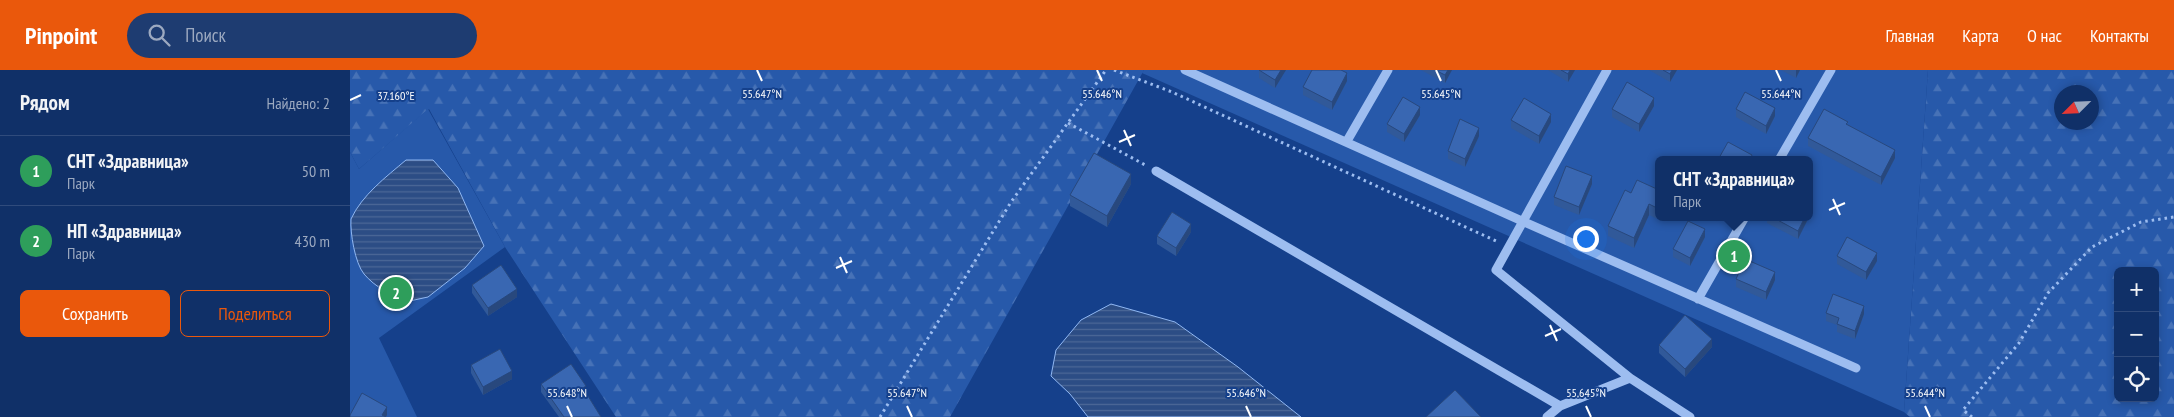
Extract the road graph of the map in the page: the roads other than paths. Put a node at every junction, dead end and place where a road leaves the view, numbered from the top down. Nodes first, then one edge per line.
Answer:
1 (1185, 70) edge
2 (1388, 70) edge
3 (1607, 70) edge
4 (1831, 70) edge
5 (1346, 141) junction
6 (1781, 156) edge
7 (1156, 171) road end
8 (1522, 221) junction
9 (1744, 221) edge
10 (1698, 299) junction
11 (1856, 368) dead end
12 (1630, 378) junction
13 (1560, 406) junction
14 (1547, 417) edge
15 (1690, 417) edge

1 - 5 street
2 - 5 street
3 - 8 street
4 - 6 street
5 - 8 street
7 - 13 street
8 - 10 street
8 - 12 street
9 - 10 street
10 - 11 street
12 - 13 street
12 - 15 street
13 - 14 street

